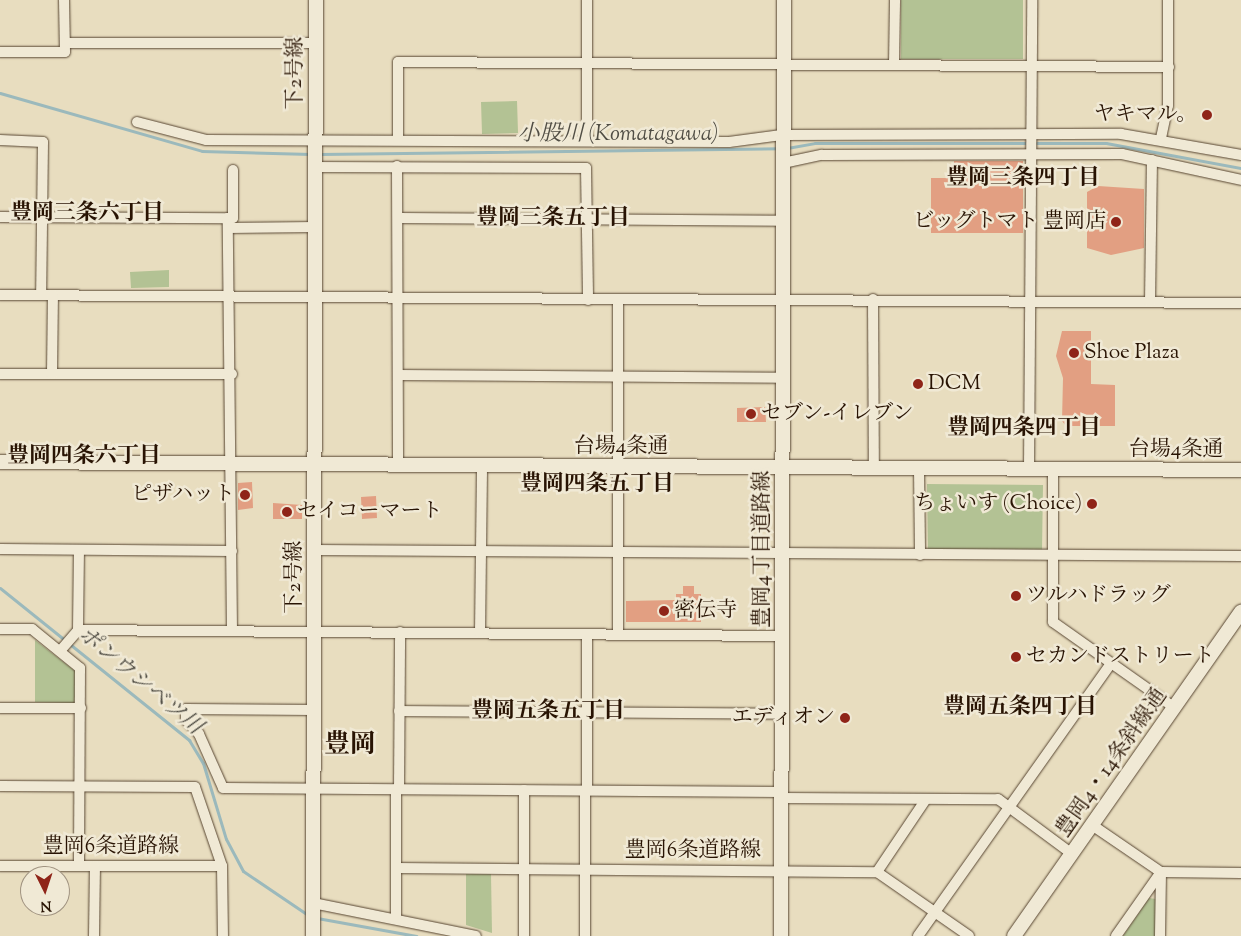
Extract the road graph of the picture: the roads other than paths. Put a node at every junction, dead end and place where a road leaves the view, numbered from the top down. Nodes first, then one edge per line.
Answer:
1 (64, 0) edge
2 (316, 0) edge
3 (587, 0) edge
4 (784, 0) edge
5 (895, 0) edge
6 (1032, 0) edge
7 (1168, 0) edge
8 (65, 43) junction
9 (316, 43) junction
10 (0, 52) edge
11 (587, 62) junction
12 (784, 65) junction
13 (894, 65) junction
14 (1031, 66) junction
15 (1169, 67) junction
16 (137, 122) dead end
17 (1029, 136) junction
18 (782, 138) junction
19 (1161, 138) junction
20 (0, 140) edge
21 (398, 140) junction
22 (587, 140) junction
23 (1030, 152) junction
24 (315, 153) junction
25 (1241, 154) edge
26 (782, 159) junction
27 (1152, 160) junction
28 (397, 166) junction
29 (233, 170) dead end
30 (1241, 180) edge
31 (0, 217) edge
32 (41, 217) junction
33 (399, 218) junction
34 (587, 220) junction
35 (783, 221) junction
36 (228, 223) junction
37 (315, 227) junction
38 (0, 295) edge
39 (41, 295) junction
40 (53, 295) junction
41 (231, 296) junction
42 (315, 297) junction
43 (399, 298) junction
44 (784, 299) junction
45 (873, 299) junction
46 (588, 300) junction
47 (618, 300) junction
48 (1030, 302) junction
49 (1150, 302) junction
50 (1241, 303) edge
51 (0, 374) edge
52 (52, 374) junction
53 (232, 374) junction
54 (398, 376) junction
55 (618, 377) junction
56 (783, 378) junction
57 (0, 462) edge
58 (232, 464) junction
59 (315, 464) junction
60 (398, 465) junction
61 (482, 466) junction
62 (619, 467) junction
63 (783, 468) junction
64 (874, 468) junction
65 (919, 469) junction
66 (1053, 469) junction
67 (1029, 470) junction
68 (1241, 470) edge
69 (0, 549) edge
70 (79, 550) junction
71 (315, 550) junction
72 (232, 551) junction
73 (480, 551) junction
74 (619, 553) junction
75 (782, 553) junction
76 (920, 555) junction
77 (1053, 555) junction
78 (1241, 556) edge
79 (1241, 612) edge
80 (0, 629) edge
81 (232, 631) junction
82 (314, 632) junction
83 (400, 632) junction
84 (76, 633) junction
85 (480, 633) junction
86 (587, 634) junction
87 (618, 634) junction
88 (782, 636) junction
89 (62, 648) junction
90 (1110, 663) junction
91 (0, 708) edge
92 (80, 708) junction
93 (1175, 708) junction
94 (314, 710) junction
95 (399, 711) junction
96 (587, 712) junction
97 (782, 714) junction
98 (0, 786) edge
99 (81, 787) junction
100 (314, 788) junction
101 (398, 789) junction
102 (524, 790) junction
103 (586, 790) junction
104 (781, 795) junction
105 (926, 799) junction
106 (1008, 807) junction
107 (1092, 825) junction
108 (1072, 854) junction
109 (0, 866) edge
110 (79, 866) junction
111 (95, 866) junction
112 (222, 866) junction
113 (396, 868) junction
114 (525, 869) junction
115 (585, 869) junction
116 (782, 870) junction
117 (877, 872) junction
118 (1161, 872) junction
119 (1241, 873) edge
120 (313, 906) junction
121 (935, 912) junction
122 (396, 919) junction
123 (313, 930) edge
124 (94, 936) edge
125 (223, 936) edge
126 (476, 936) edge
127 (524, 936) edge
128 (585, 936) edge
129 (781, 936) edge
130 (918, 936) edge
131 (969, 936) edge
132 (1014, 936) edge
133 (1116, 936) edge
134 (1160, 936) edge

1 - 8 street
2 - 9 street, 下2号線
3 - 11 street
4 - 12 street
5 - 13 street
6 - 14 street
7 - 15 street
8 - 9 street
8 - 10 street
9 - 24 street, 下2号線
11 - 12 street
11 - 21 street
11 - 22 street
12 - 13 street
12 - 18 street
13 - 14 street
14 - 15 street
14 - 17 street
15 - 19 street
16 - 24 street
17 - 18 street
17 - 19 street
17 - 23 street
18 - 22 street
18 - 26 street, 豊岡4丁目道路線
19 - 25 street
20 - 32 street
21 - 22 street
21 - 24 street
23 - 26 street
23 - 27 street
23 - 48 street
24 - 28 street
24 - 37 street, 下2号線
26 - 35 street, 豊岡4丁目道路線
27 - 30 street
27 - 49 street
28 - 33 street
28 - 34 street
29 - 36 street
31 - 32 street
32 - 36 street
32 - 39 street
33 - 34 street
33 - 43 street
34 - 35 street
34 - 46 street
35 - 44 street, 豊岡4丁目道路線
36 - 37 street
36 - 41 street
37 - 42 street, 下2号線
38 - 39 street
39 - 40 street
40 - 41 street
40 - 52 street
41 - 42 street
41 - 53 street
42 - 43 street
42 - 59 street, 下2号線
43 - 46 street
43 - 54 street
44 - 45 street
44 - 47 street
44 - 56 street, 豊岡4丁目道路線
45 - 48 street
45 - 64 street
46 - 47 street
47 - 55 street
48 - 49 street
48 - 67 street
49 - 50 street
51 - 52 street
52 - 53 street
53 - 58 street
54 - 55 street
54 - 60 street
55 - 56 street
55 - 62 street
56 - 63 street, 豊岡4丁目道路線
57 - 58 street, 台場4条通
58 - 59 street, 台場4条通
58 - 72 street
59 - 60 street, 台場4条通
59 - 71 street, 下2号線
60 - 61 street, 台場4条通
61 - 62 street, 台場4条通
61 - 73 street
62 - 63 street, 台場4条通
62 - 74 street
63 - 64 street, 台場4条通
63 - 75 street, 豊岡4丁目道路線
64 - 65 street, 台場4条通
65 - 67 street, 台場4条通
65 - 76 street
66 - 67 street, 台場4条通
66 - 68 street, 台場4条通
66 - 77 street
69 - 70 street
70 - 72 street
70 - 84 street
71 - 73 street
71 - 82 street, 下2号線
72 - 81 street
73 - 74 street
73 - 85 street
74 - 75 street
74 - 87 street
75 - 76 street
75 - 88 street, 豊岡4丁目道路線
76 - 77 street
77 - 78 street
77 - 90 street
79 - 93 street, 豊岡4・14条斜線通
80 - 89 street
81 - 82 street
81 - 84 street
82 - 83 street
82 - 94 street, 下2号線
83 - 85 street
83 - 95 street
84 - 89 street
85 - 86 street
86 - 87 street
86 - 96 street
87 - 88 street
88 - 97 street, 豊岡4丁目道路線
89 - 92 street
90 - 93 street
90 - 106 street
91 - 92 street
92 - 99 street
93 - 107 street, 豊岡4・14条斜線通
94 - 100 street, 下2号線
94 - 100 street
95 - 96 street
95 - 101 street
96 - 97 street
96 - 103 street
97 - 104 street, 豊岡4丁目道路線
98 - 99 street
99 - 110 street
99 - 112 street
100 - 101 street
100 - 120 street, 下2号線
101 - 102 street
101 - 113 street
102 - 103 street
102 - 114 street
103 - 104 street
103 - 115 street
104 - 105 street
104 - 116 street, 豊岡4丁目道路線
105 - 106 street
105 - 117 street
106 - 108 street
106 - 121 street
107 - 108 street, 豊岡4・14条斜線通
107 - 118 street
108 - 132 street, 豊岡4・14条斜線通
109 - 110 street, 豊岡6条道路線
110 - 111 street, 豊岡6条道路線
111 - 112 street, 豊岡6条道路線
111 - 124 street
112 - 125 street
113 - 114 street, 豊岡6条道路線
113 - 122 street
114 - 115 street, 豊岡6条道路線
114 - 127 street
115 - 116 street, 豊岡6条道路線
115 - 128 street
116 - 117 street, 豊岡6条道路線
116 - 129 street, 豊岡4丁目道路線
117 - 121 street
118 - 119 street
118 - 133 street
118 - 134 street
120 - 122 street
120 - 123 street, 下2号線
121 - 130 street
121 - 131 street
122 - 126 street

